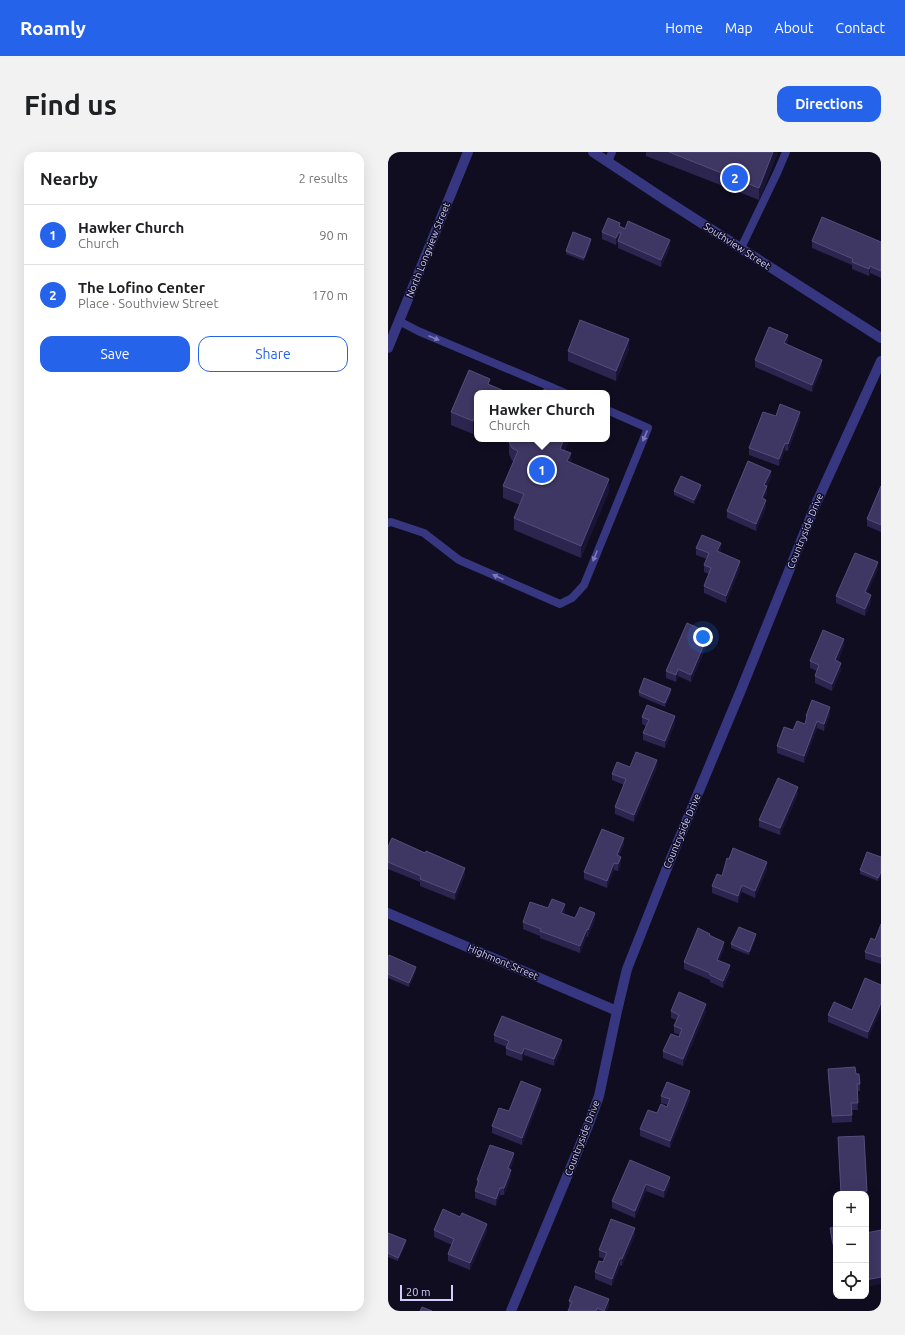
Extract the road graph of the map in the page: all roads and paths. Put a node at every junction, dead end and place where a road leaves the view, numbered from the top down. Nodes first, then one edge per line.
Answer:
1 (468, 152) edge
2 (593, 152) edge
3 (612, 152) edge
4 (786, 152) edge
5 (608, 162) junction
6 (741, 248) junction
7 (399, 321) junction
8 (881, 338) edge
9 (388, 348) edge
10 (881, 361) edge
11 (559, 390) edge
12 (610, 411) edge
13 (388, 523) edge
14 (388, 913) edge
15 (617, 1011) junction
16 (511, 1311) edge

1 - 7 street, North Longview Street
2 - 5 street, Southview Street
3 - 5 lane
4 - 6 lane
5 - 6 street, Southview Street
6 - 8 street, Southview Street
7 - 9 street, North Longview Street
7 -> 11 lane
10 - 15 street, Countryside Drive
12 -> 13 lane
14 - 15 street, Highmont Street
15 - 16 street, Countryside Drive

